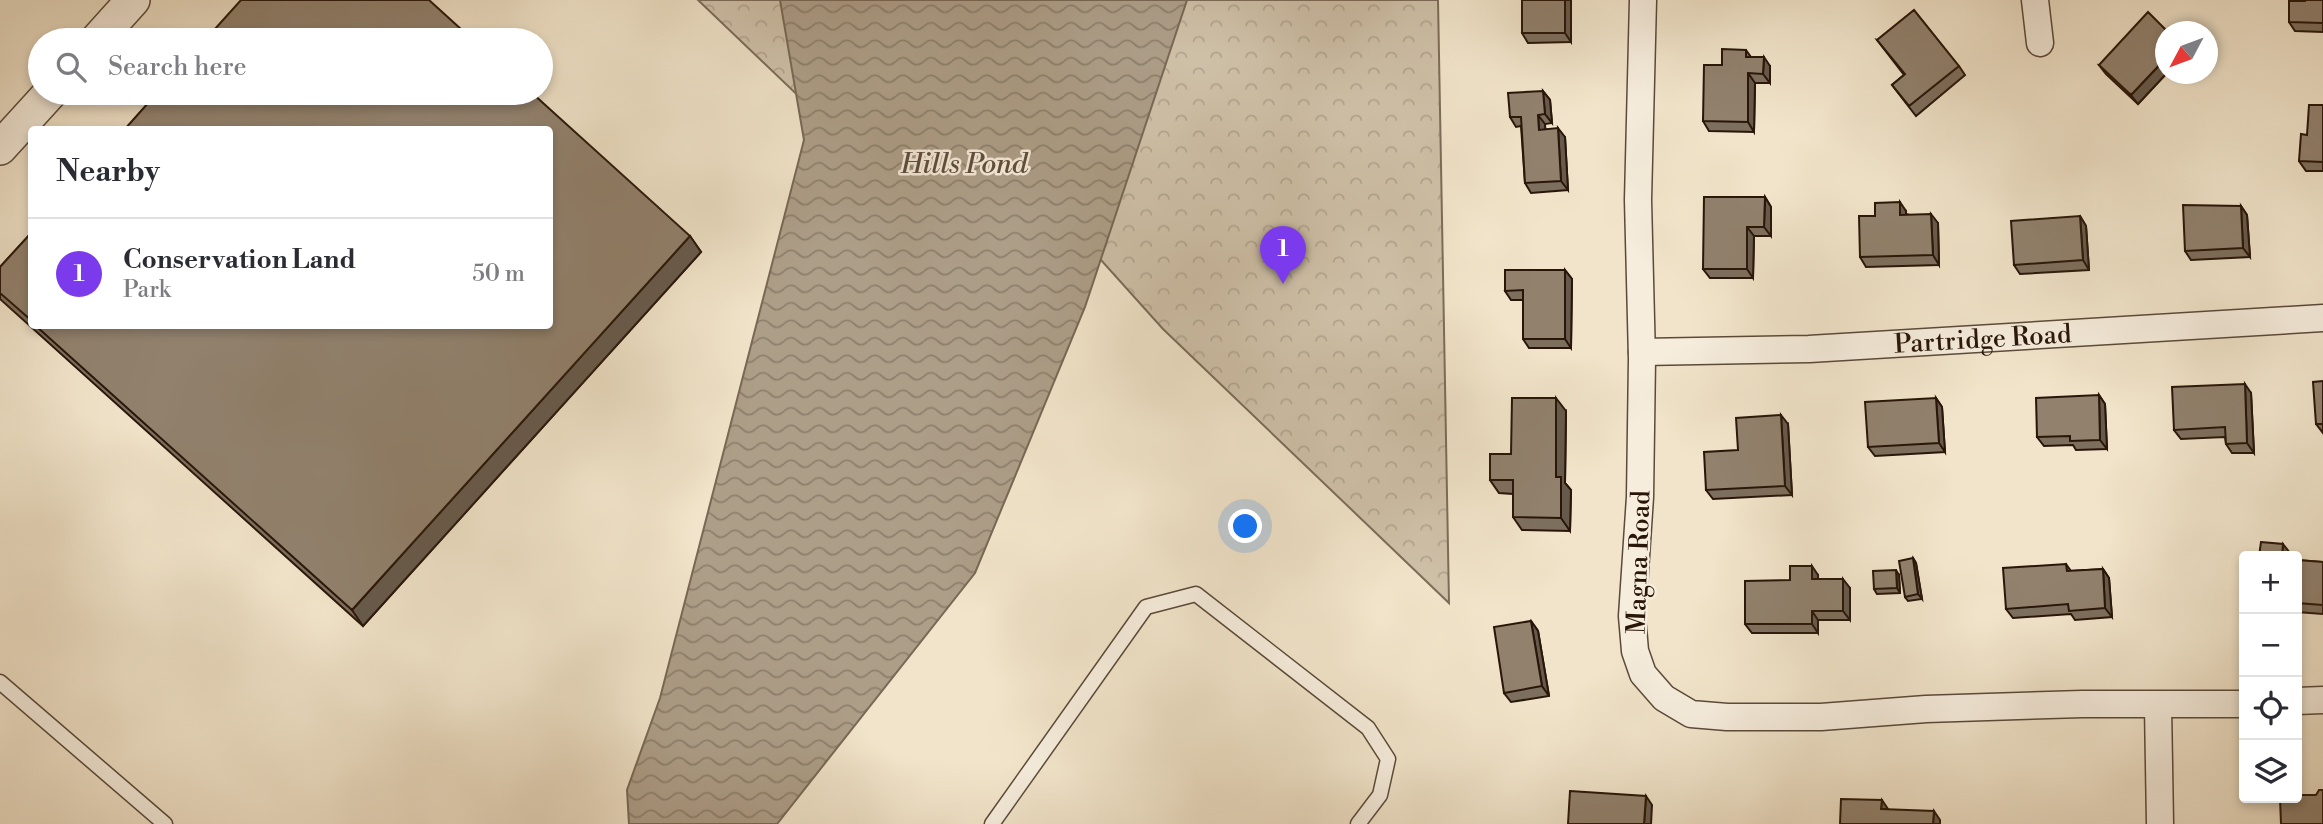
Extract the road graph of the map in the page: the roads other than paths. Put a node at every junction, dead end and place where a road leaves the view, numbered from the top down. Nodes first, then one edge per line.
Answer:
1 (133, 0) edge
2 (1643, 0) edge
3 (2035, 0) edge
4 (108, 28) edge
5 (2040, 43) dead end
6 (39, 105) edge
7 (0, 148) edge
8 (2323, 318) edge
9 (1642, 352) junction
10 (0, 682) edge
11 (2323, 700) edge
12 (2302, 701) edge
13 (2239, 704) edge
14 (2158, 706) junction
15 (165, 824) edge
16 (992, 824) edge
17 (1358, 824) edge
18 (2160, 824) edge

1 - 4 street
2 - 9 street, Magna Road
3 - 5 street
6 - 7 street
8 - 9 street, Partridge Road
9 - 14 street, Magna Road
10 - 15 lane
11 - 12 street
13 - 14 street, Magna Road
14 - 18 street
16 - 17 lane

